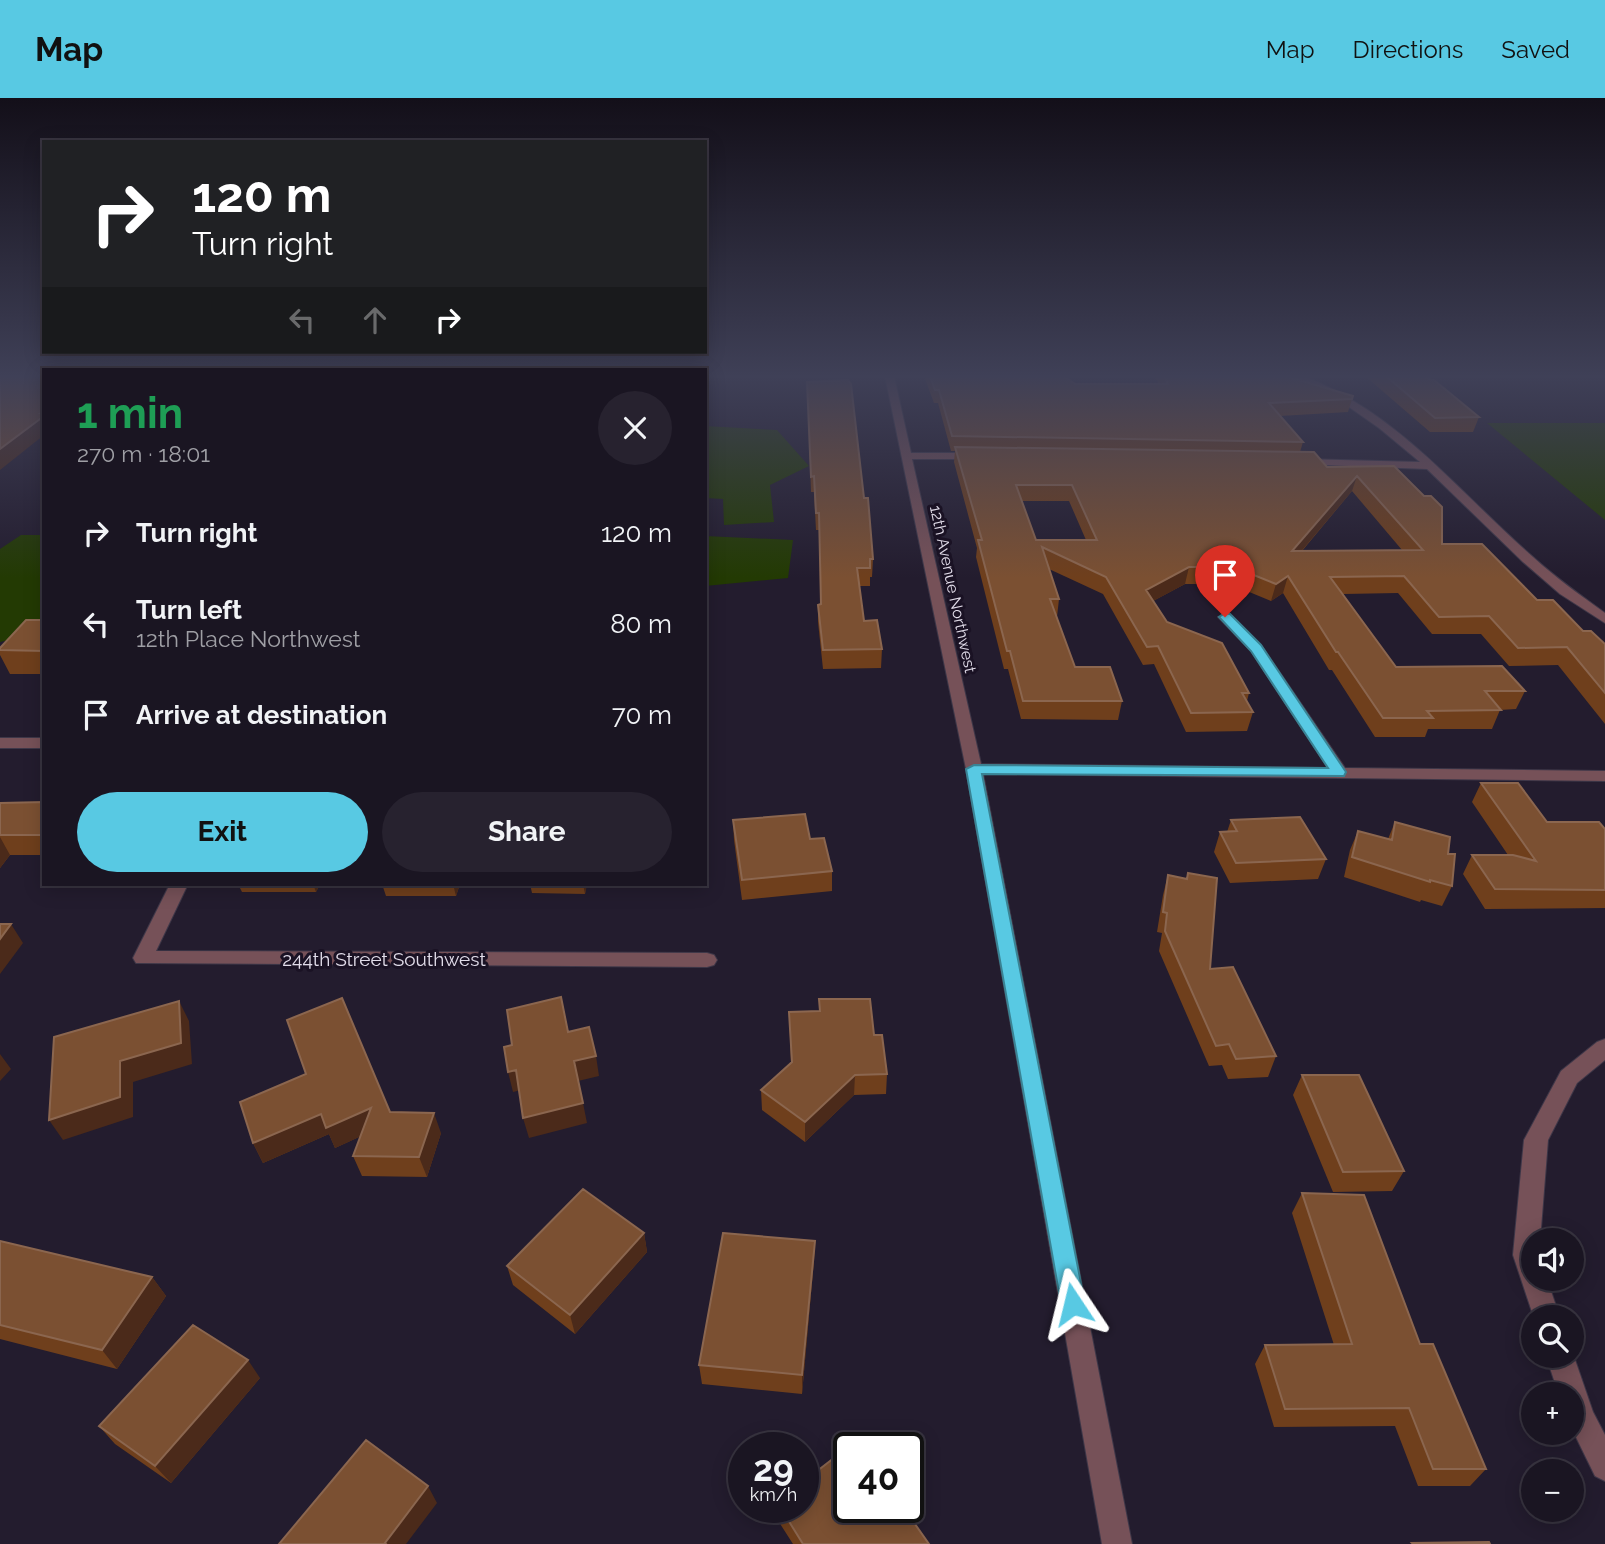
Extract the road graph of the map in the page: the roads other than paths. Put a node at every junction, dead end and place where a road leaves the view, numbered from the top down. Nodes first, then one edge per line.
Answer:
1 (903, 443) edge
2 (1404, 443) edge
3 (906, 456) junction
4 (988, 457) edge
5 (1286, 461) edge
6 (1433, 466) junction
7 (1225, 617) dead end
8 (1605, 619) edge
9 (0, 743) edge
10 (42, 743) edge
11 (974, 769) junction
12 (1339, 772) junction
13 (1605, 776) edge
14 (178, 886) edge
15 (707, 960) dead end
16 (1605, 1048) edge
17 (1533, 1228) edge
18 (1564, 1368) edge
19 (1605, 1466) edge
20 (1117, 1544) edge

1 - 3 street, 12th Avenue Northwest
2 - 6 street
3 - 4 street
3 - 11 street, 12th Avenue Northwest
5 - 6 street
6 - 8 street
7 - 12 street
9 - 10 street
11 - 12 street
11 - 20 street, 12th Avenue Northwest
12 - 13 street
14 - 15 street, 244th Street Southwest
16 - 17 street
18 - 19 street

